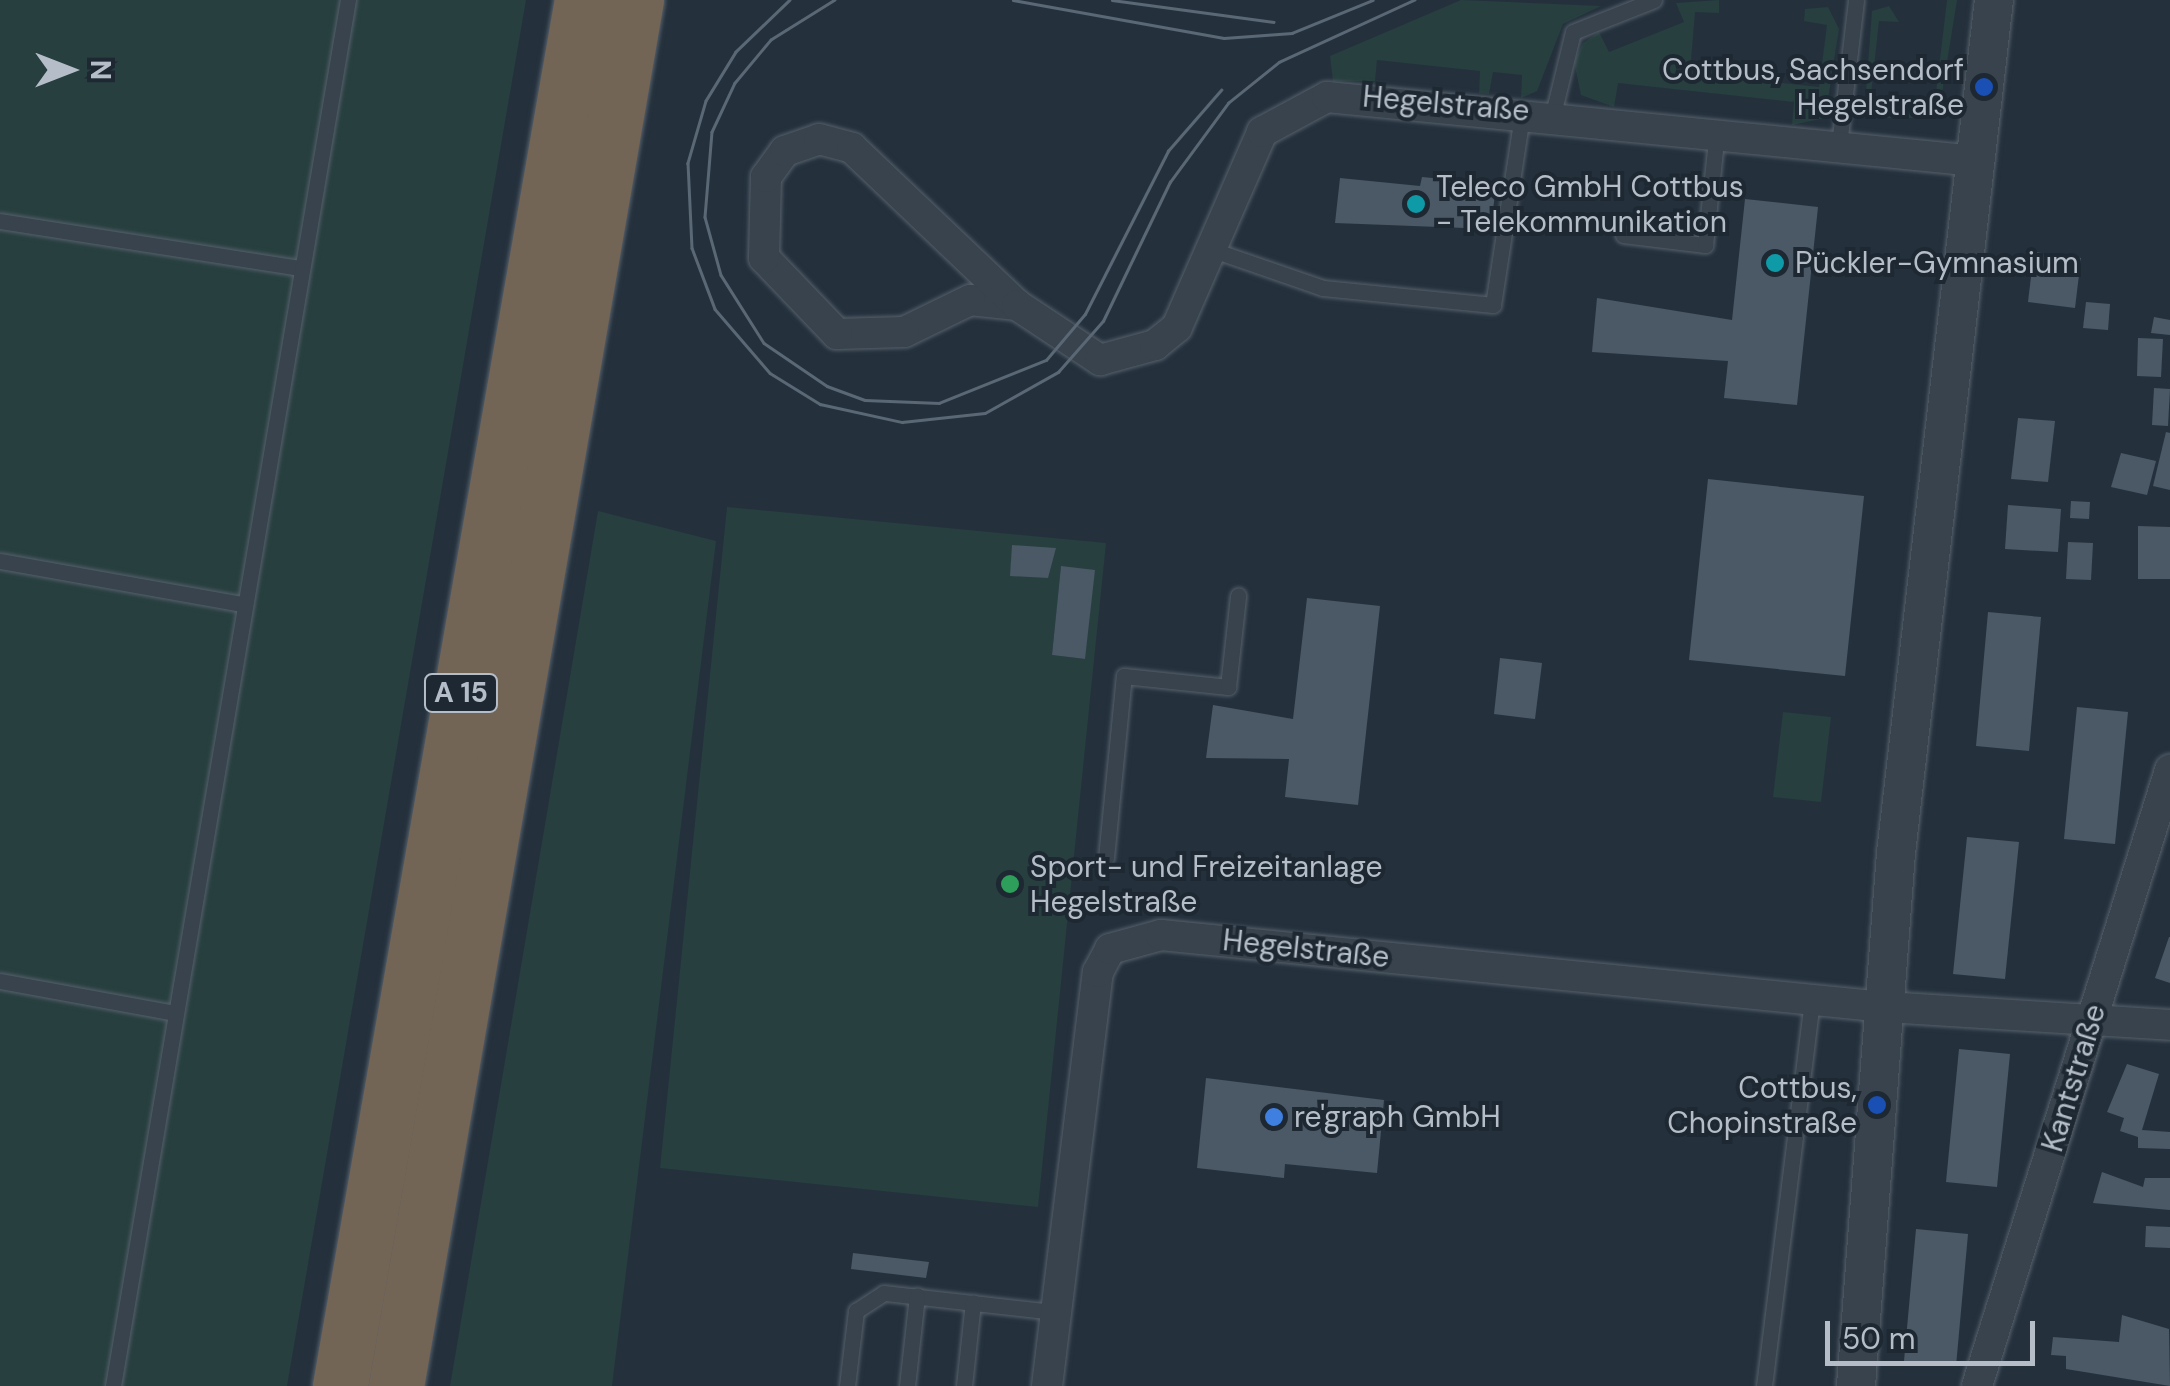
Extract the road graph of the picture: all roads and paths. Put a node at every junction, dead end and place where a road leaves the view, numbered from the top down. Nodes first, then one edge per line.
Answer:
1 (348, 0) edge
2 (582, 0) edge
3 (636, 0) edge
4 (1654, 0) edge
5 (1856, 0) edge
6 (1994, 0) edge
7 (1538, 112) junction
8 (1717, 132) junction
9 (1839, 144) junction
10 (1976, 161) junction
11 (0, 221) edge
12 (1623, 236) dead end
13 (1212, 250) junction
14 (301, 268) junction
15 (1017, 305) junction
16 (0, 561) edge
17 (1238, 596) dead end
18 (242, 604) junction
19 (2170, 770) edge
20 (1106, 858) dead end
21 (0, 981) edge
22 (1812, 1000) junction
23 (1885, 1008) junction
24 (175, 1013) junction
25 (2092, 1021) junction
26 (2170, 1025) edge
27 (917, 1296) junction
28 (973, 1302) junction
29 (1054, 1312) junction
30 (113, 1386) edge
31 (340, 1386) edge
32 (396, 1386) edge
33 (846, 1386) edge
34 (907, 1386) edge
35 (964, 1386) edge
36 (1047, 1386) edge
37 (1764, 1386) edge
38 (1856, 1386) edge
39 (1977, 1386) edge

1 - 14 lane
2 - 31 highway, A 15
3 - 32 highway, A 15
4 - 7 lane
5 - 9 lane
6 - 10 street
7 - 8 street, Hegelstraße
7 - 13 street, Hegelstraße
7 - 13 lane
8 - 9 street, Hegelstraße
8 - 12 lane
9 - 10 street, Hegelstraße
10 - 23 street
11 - 14 lane
13 - 15 street, Hegelstraße
14 - 18 lane
15 - 15 street, Hegelstraße
16 - 18 lane
17 - 20 lane
18 - 24 lane
19 - 25 street, Kantstraße
21 - 24 lane
22 - 23 street, Hegelstraße
22 - 29 street, Hegelstraße
22 - 37 lane
23 - 25 street, Hegelstraße
23 - 38 street
24 - 30 lane
25 - 26 street, Hegelstraße
25 - 39 street, Kantstraße
27 - 28 lane
27 - 33 lane
27 - 34 lane
28 - 29 lane
28 - 35 lane
29 - 36 street, Hegelstraße

